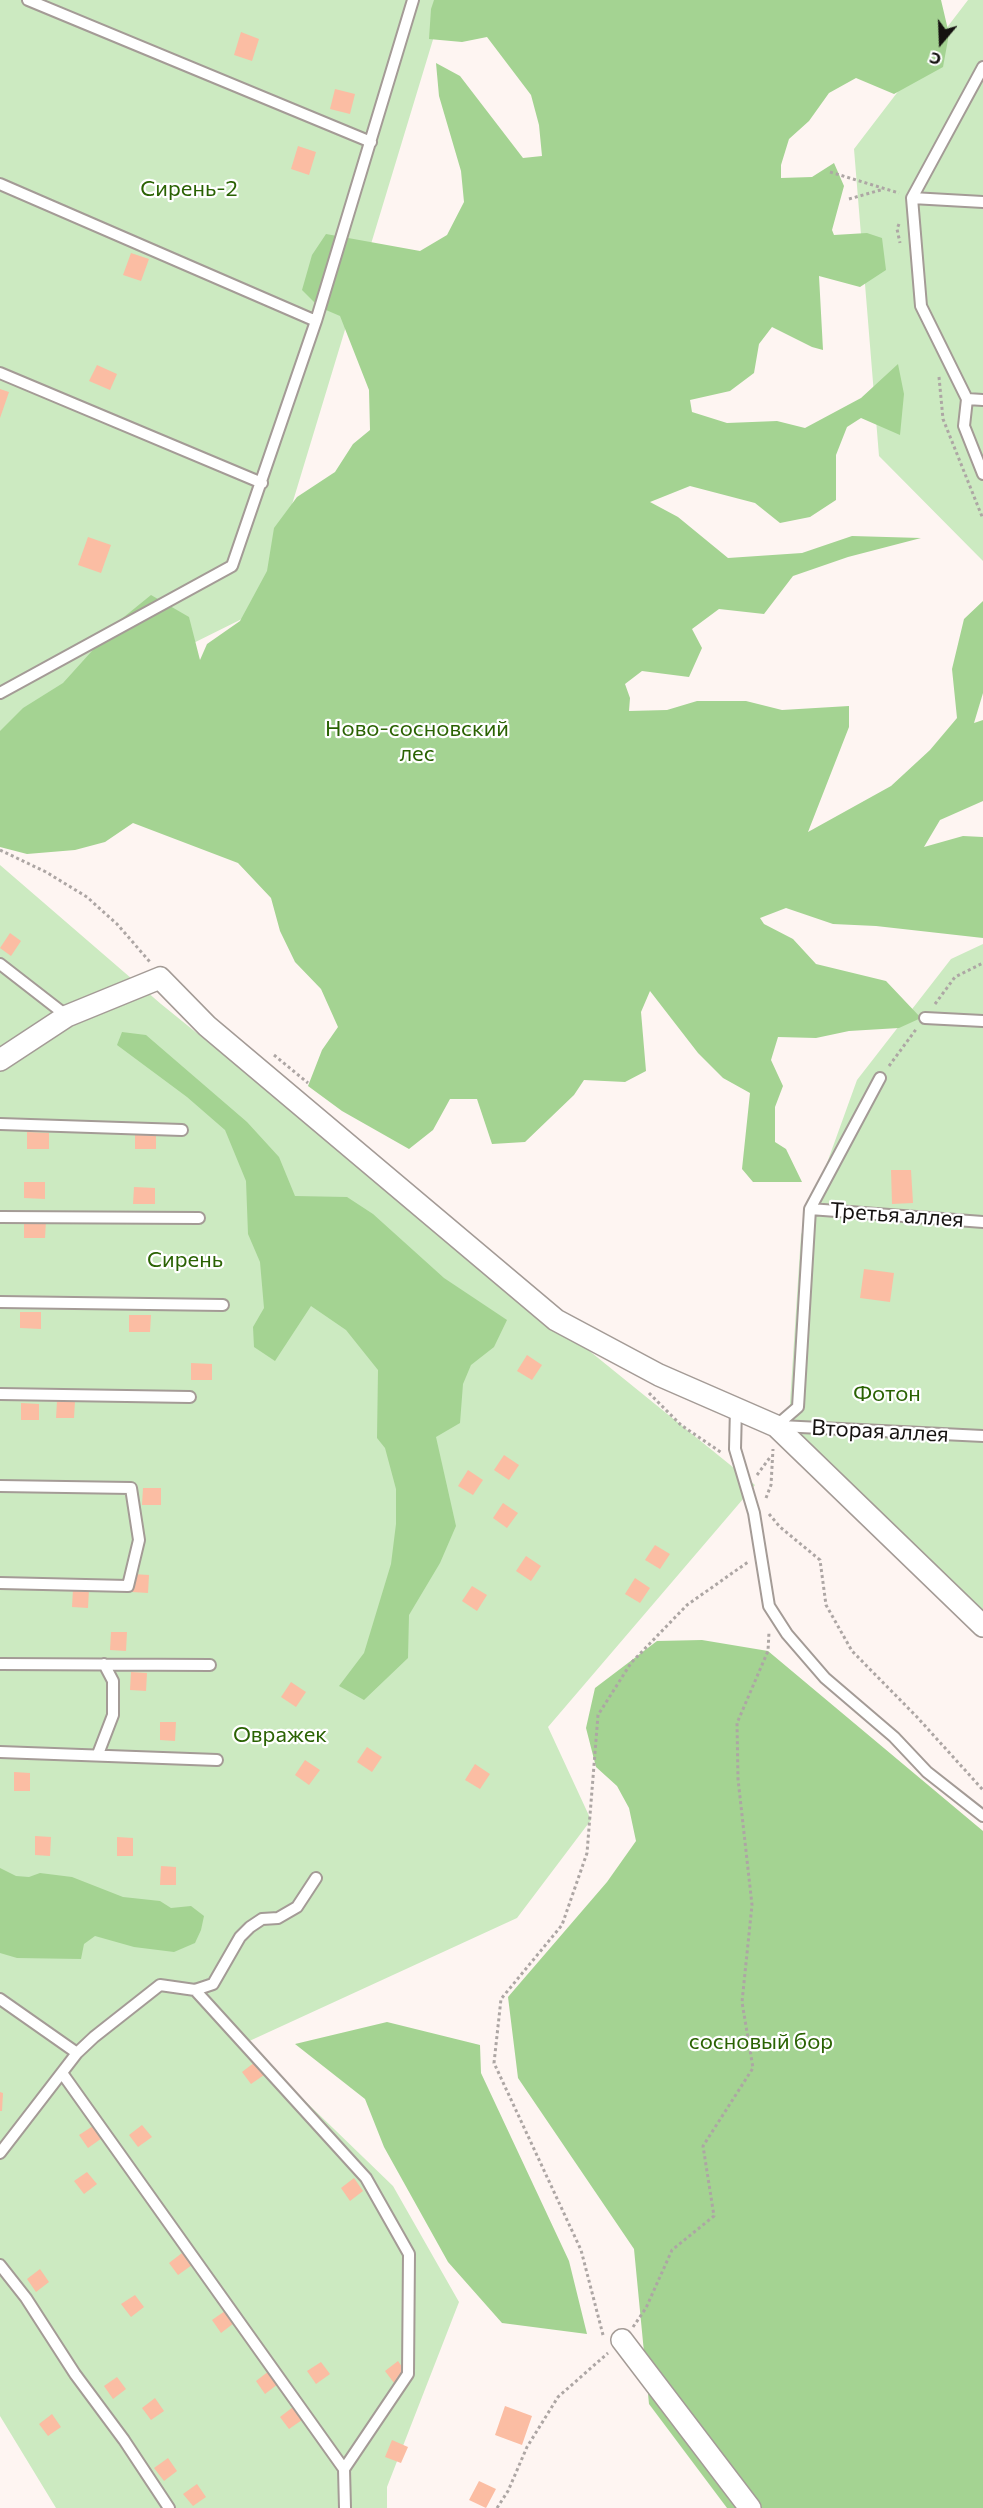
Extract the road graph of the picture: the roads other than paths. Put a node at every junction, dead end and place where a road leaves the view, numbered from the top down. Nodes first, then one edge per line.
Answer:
1 (28, 0) edge
2 (413, 0) edge
3 (983, 67) edge
4 (371, 142) junction
5 (0, 184) edge
6 (912, 198) junction
7 (983, 202) edge
8 (316, 321) junction
9 (0, 373) edge
10 (967, 399) junction
11 (983, 400) edge
12 (983, 474) edge
13 (262, 483) junction
14 (0, 693) edge
15 (0, 964) edge
16 (67, 1016) junction
17 (925, 1018) dead end
18 (983, 1021) edge
19 (0, 1060) edge
20 (880, 1078) dead end
21 (0, 1124) edge
22 (182, 1130) dead end
23 (810, 1209) junction
24 (0, 1218) edge
25 (199, 1218) dead end
26 (983, 1222) edge
27 (0, 1302) edge
28 (223, 1305) dead end
29 (0, 1394) edge
30 (190, 1397) dead end
31 (736, 1408) junction
32 (776, 1426) junction
33 (983, 1436) edge
34 (0, 1486) edge
35 (0, 1583) edge
36 (983, 1626) edge
37 (0, 1664) edge
38 (104, 1664) junction
39 (210, 1665) dead end
40 (0, 1752) edge
41 (98, 1754) junction
42 (217, 1760) dead end
43 (983, 1816) edge
44 (316, 1878) dead end
45 (195, 1990) junction
46 (0, 1999) edge
47 (77, 2053) junction
48 (62, 2073) junction
49 (0, 2153) edge
50 (0, 2265) edge
51 (613, 2341) road end
52 (344, 2469) junction
53 (169, 2508) edge
54 (345, 2508) edge
55 (750, 2508) edge

1 - 4 lane
2 - 4 lane
3 - 6 lane
4 - 8 lane
5 - 8 lane
6 - 7 lane
6 - 10 lane
8 - 13 lane
9 - 13 lane
10 - 11 lane
10 - 12 lane
13 - 14 lane
15 - 16 lane
16 - 19 street
16 - 31 street
17 - 18 lane
20 - 23 lane
21 - 22 lane
23 - 26 lane, Третья аллея
23 - 32 lane
24 - 25 lane
27 - 28 lane
29 - 30 lane
31 - 32 street
31 - 43 lane
32 - 33 lane, Вторая аллея
32 - 36 street
34 - 35 lane
37 - 38 lane
38 - 39 lane
38 - 41 lane
40 - 41 lane
41 - 42 lane
44 - 45 lane
45 - 47 lane
45 - 52 lane
46 - 47 lane
47 - 48 lane
48 - 49 lane
48 - 52 lane
50 - 53 lane
51 - 55 street
52 - 54 lane

